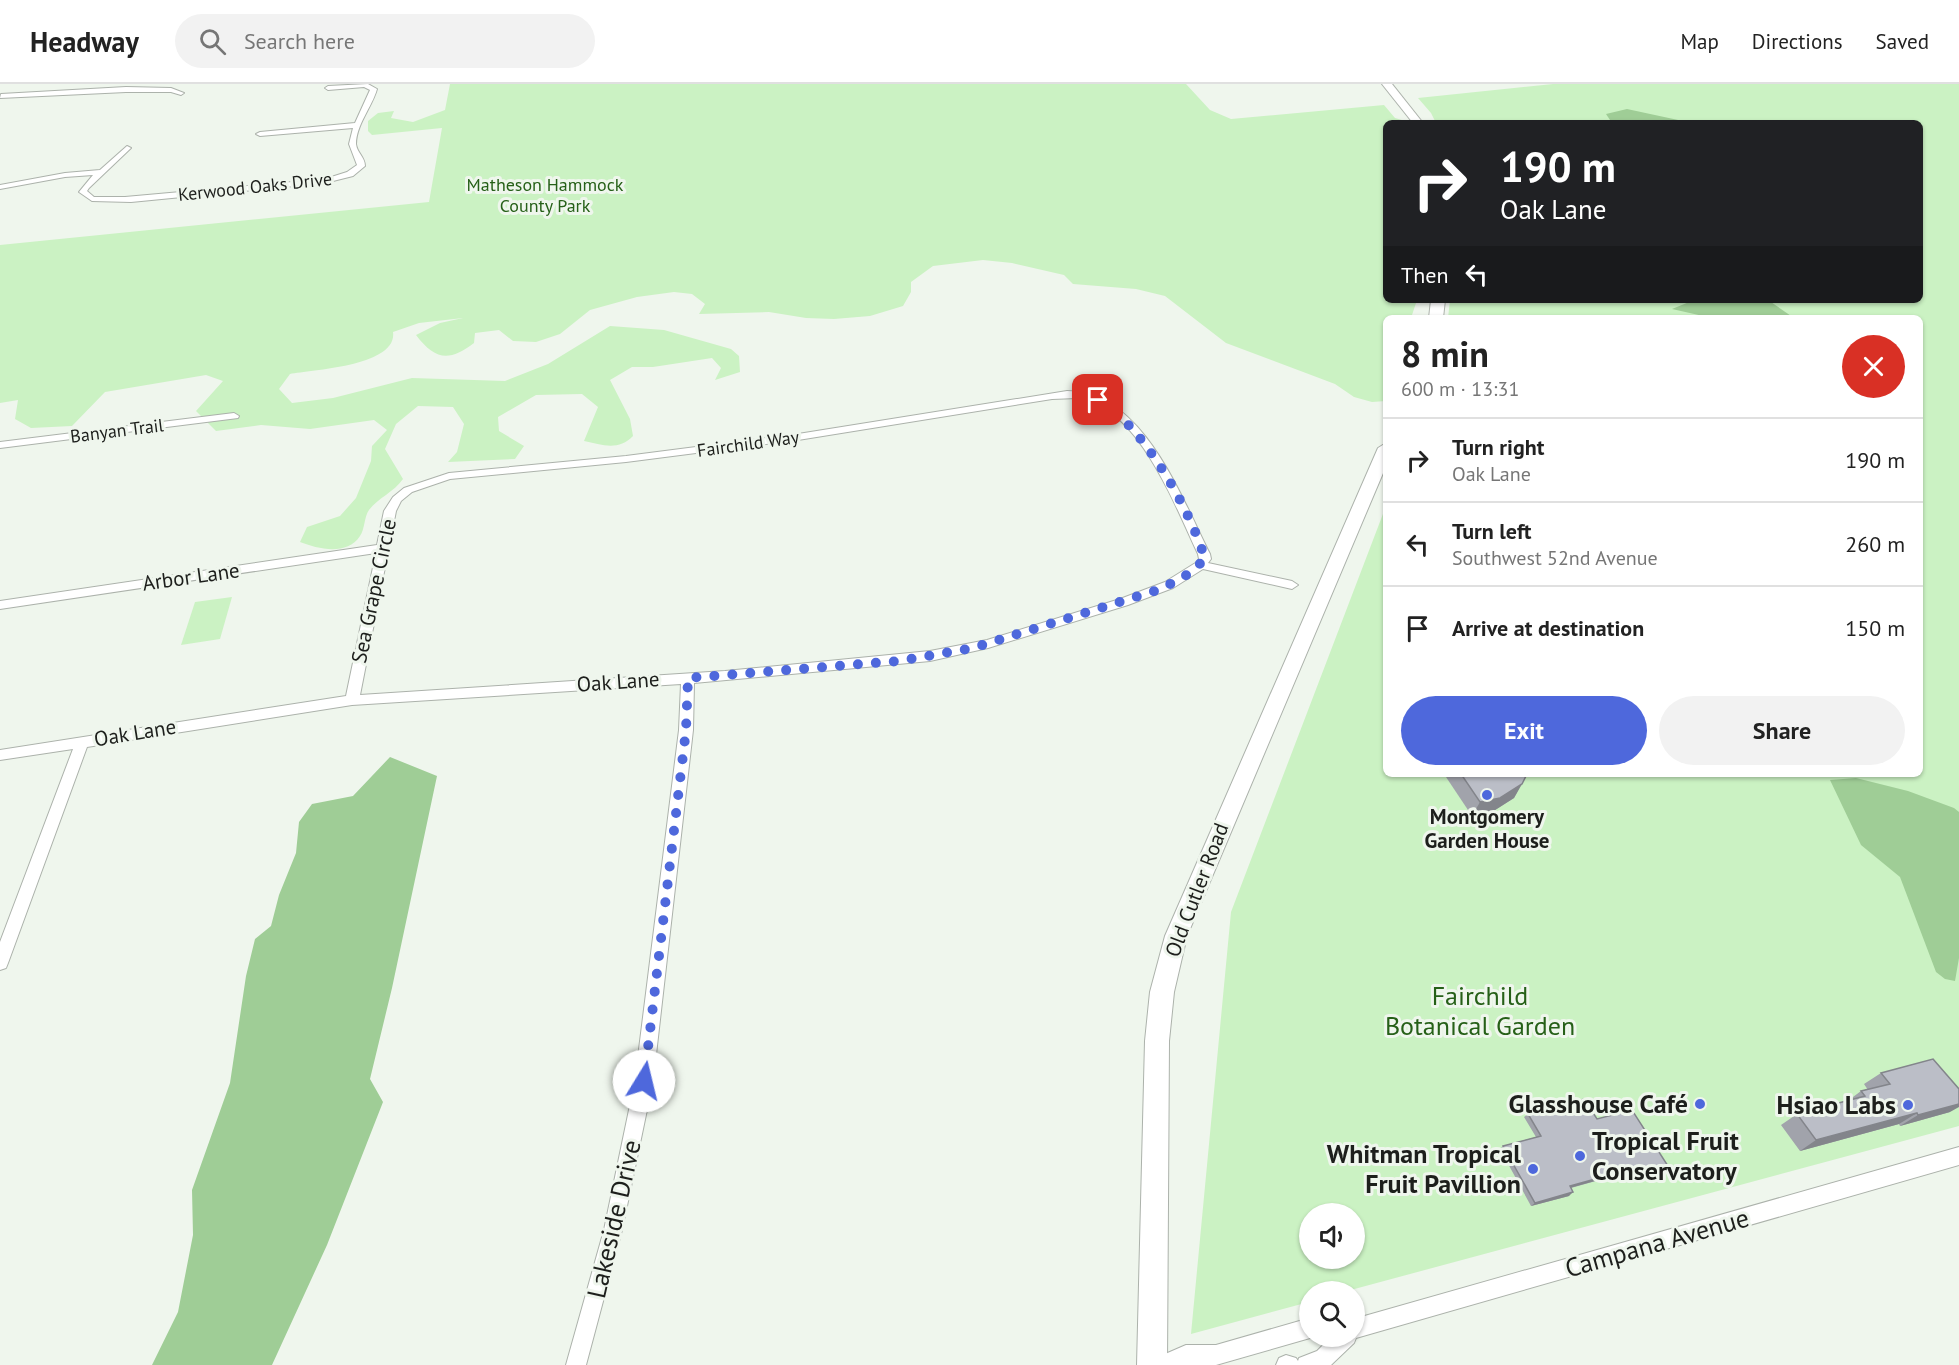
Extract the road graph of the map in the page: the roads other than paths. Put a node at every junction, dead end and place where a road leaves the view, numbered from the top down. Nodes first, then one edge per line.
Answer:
1 (12, 84) edge
2 (1387, 84) edge
3 (328, 88) dead end
4 (181, 93) dead end
5 (1, 96) edge
6 (1416, 120) edge
7 (358, 125) junction
8 (260, 134) dead end
9 (127, 148) dead end
10 (102, 172) junction
11 (0, 187) edge
12 (234, 416) dead end
13 (0, 446) edge
14 (1383, 455) edge
15 (408, 489) joint
16 (381, 548) junction
17 (1201, 565) junction
18 (1292, 585) dead end
19 (0, 605) edge
20 (688, 678) junction
21 (352, 700) junction
22 (82, 742) junction
23 (0, 755) edge
24 (0, 963) edge
25 (1959, 1156) edge
26 (1365, 1326) edge
27 (1299, 1331) edge
28 (1336, 1347) edge
29 (576, 1365) edge
30 (1152, 1365) edge
31 (1163, 1365) edge
32 (1306, 1365) edge

1 - 5 street
2 - 6 main road
3 - 7 street
4 - 5 street
7 - 8 street
7 - 10 street, Kerwood Oaks Drive
9 - 10 street
10 - 11 street
12 - 13 street, Banyan Trail
14 - 30 main road, Old Cutler Road
15 - 16 street, Sea Grape Circle
15 - 17 street, Fairchild Way
16 - 19 street, Arbor Lane
16 - 21 street, Sea Grape Circle
17 - 18 street
17 - 20 street, Oak Lane
20 - 21 street, Oak Lane
20 - 29 street, Lakeside Drive
21 - 22 street, Oak Lane
22 - 23 street, Oak Lane
22 - 24 street
25 - 26 street, Campana Avenue
27 - 31 street
28 - 32 street

